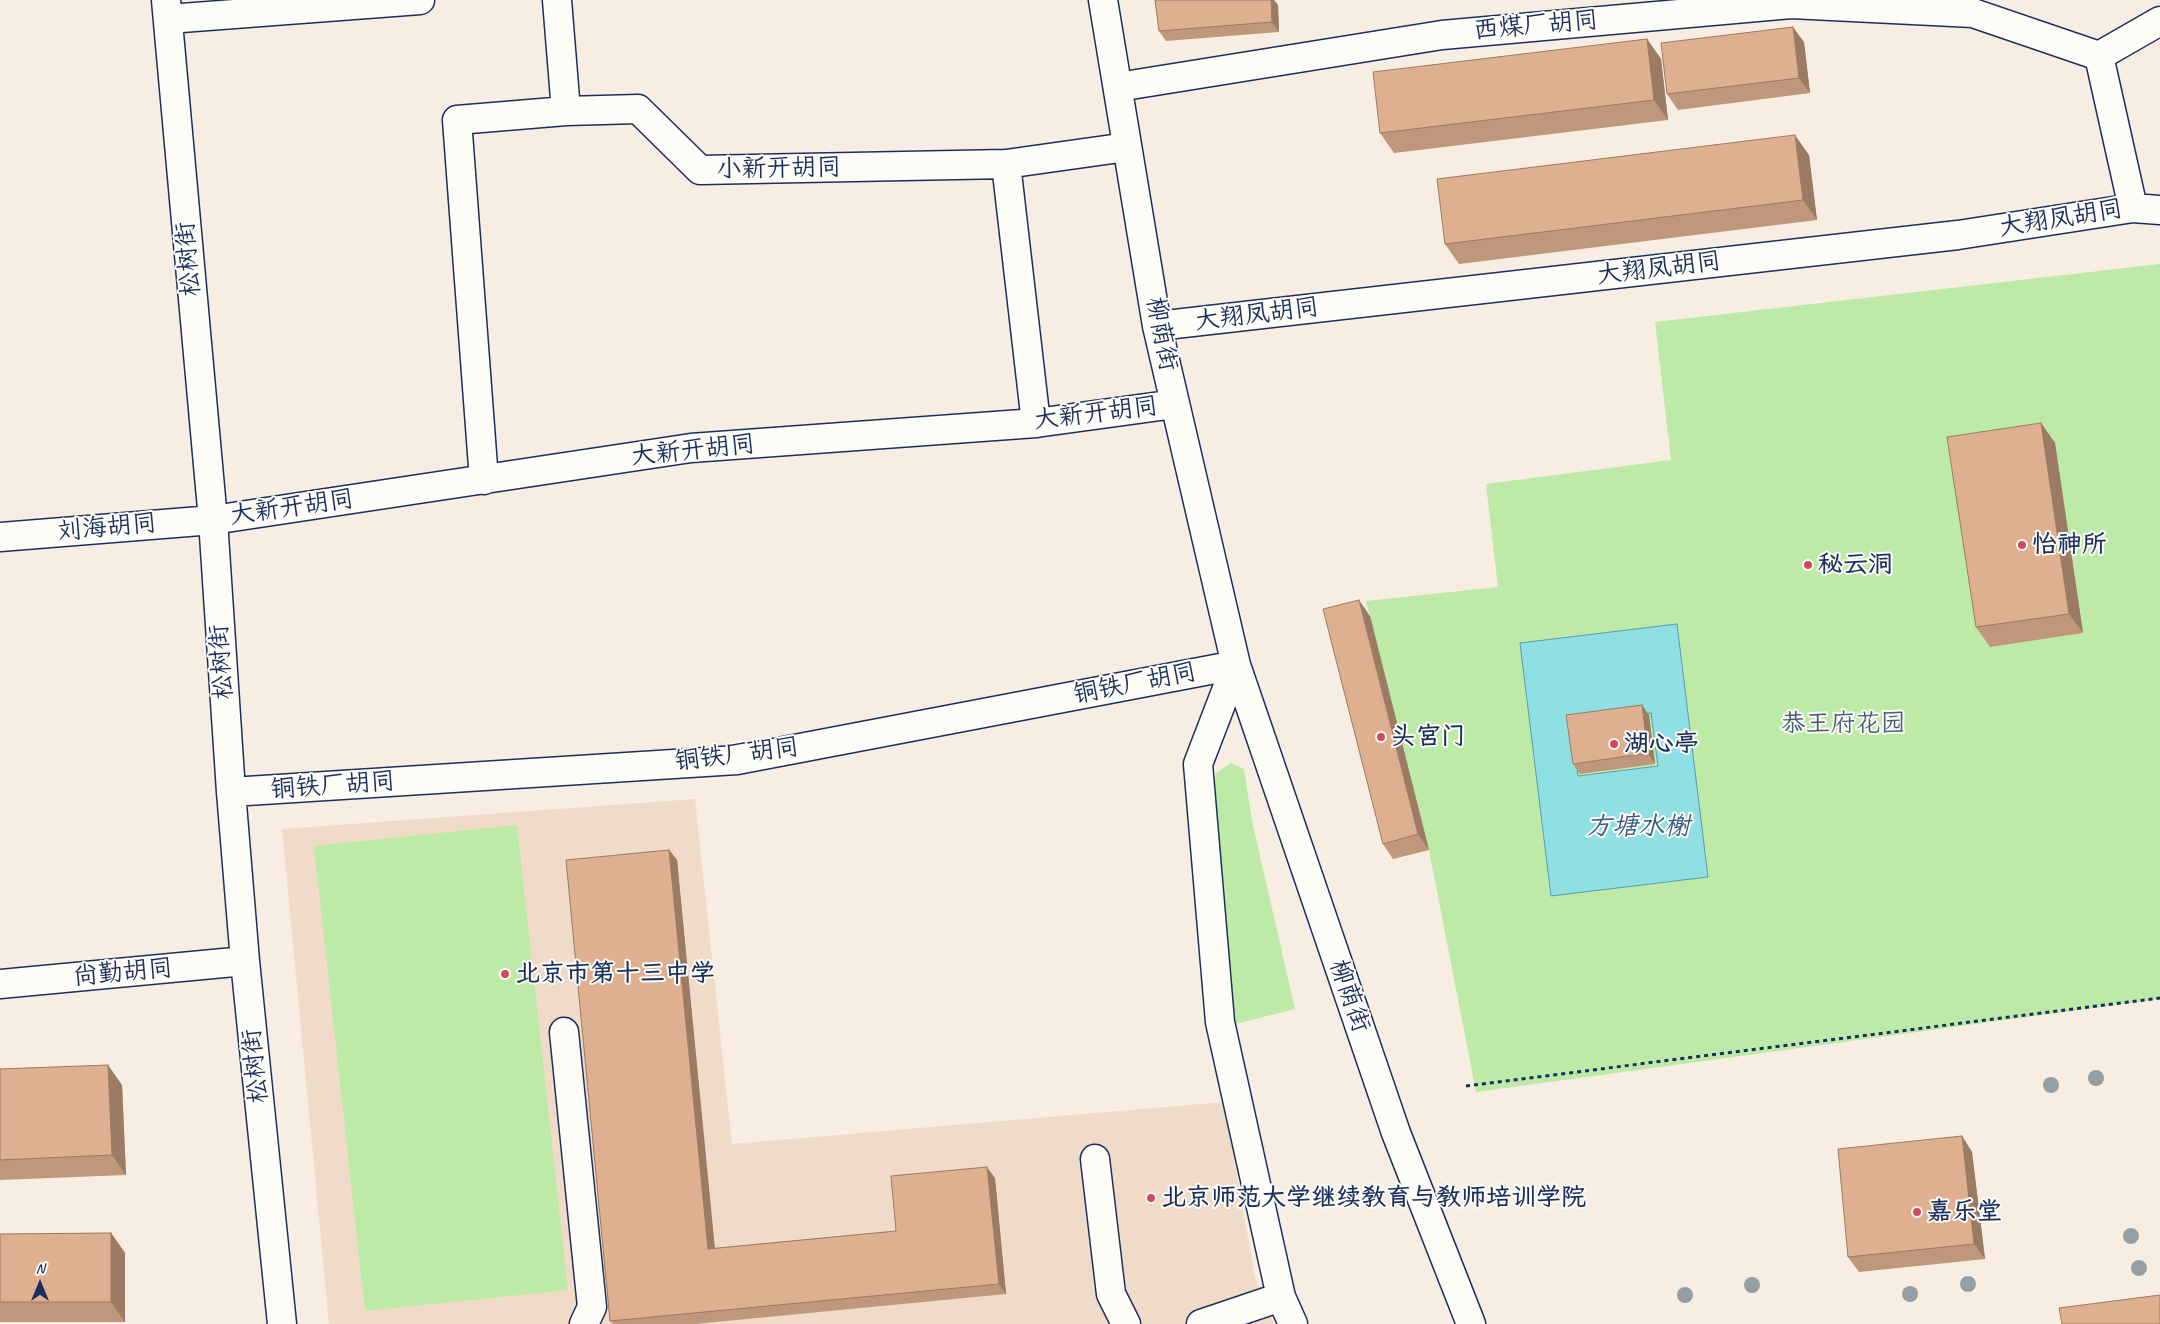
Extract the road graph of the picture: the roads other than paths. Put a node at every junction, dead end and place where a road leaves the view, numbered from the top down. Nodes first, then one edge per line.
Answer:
1 (420, 0) edge
2 (557, 0) edge
3 (1103, 0) edge
4 (167, 10) edge
5 (2160, 21) edge
6 (2099, 56) junction
7 (1118, 87) junction
8 (566, 111) junction
9 (1127, 146) junction
10 (1006, 164) junction
11 (2133, 208) junction
12 (2160, 210) edge
13 (1157, 326) junction
14 (1175, 404) junction
15 (1036, 423) junction
16 (484, 480) junction
17 (213, 520) junction
18 (0, 537) edge
19 (1236, 665) junction
20 (231, 792) junction
21 (245, 961) junction
22 (0, 984) edge
23 (564, 1032) dead end
24 (1095, 1159) dead end
25 (1281, 1297) junction
26 (282, 1324) edge
27 (584, 1324) edge
28 (1126, 1324) edge
29 (1201, 1324) edge
30 (1293, 1324) edge
31 (1471, 1324) edge

1 - 4 street
2 - 8 street
3 - 7 street, 柳荫街
4 - 17 street, 松树街
5 - 6 street
6 - 7 street, 西煤厂胡同
6 - 11 street
7 - 9 street, 柳荫街
8 - 10 street, 小新开胡同
8 - 16 street, 小新开胡同
9 - 10 street, 小新开胡同
9 - 13 street, 柳荫街
10 - 15 street
11 - 12 street, 大翔凤胡同
11 - 13 street, 大翔凤胡同
13 - 14 street, 柳荫街
14 - 15 street, 大新开胡同
14 - 19 street, 柳荫街
15 - 16 street, 大新开胡同
16 - 17 street, 大新开胡同
17 - 18 street, 刘海胡同
17 - 20 street, 松树街
19 - 20 street, 铜铁厂胡同
19 - 25 street
19 - 31 street, 柳荫街
20 - 21 street, 松树街
21 - 22 street, 尚勤胡同
21 - 26 street, 松树街
23 - 27 street
24 - 28 street
25 - 29 street
25 - 30 street

